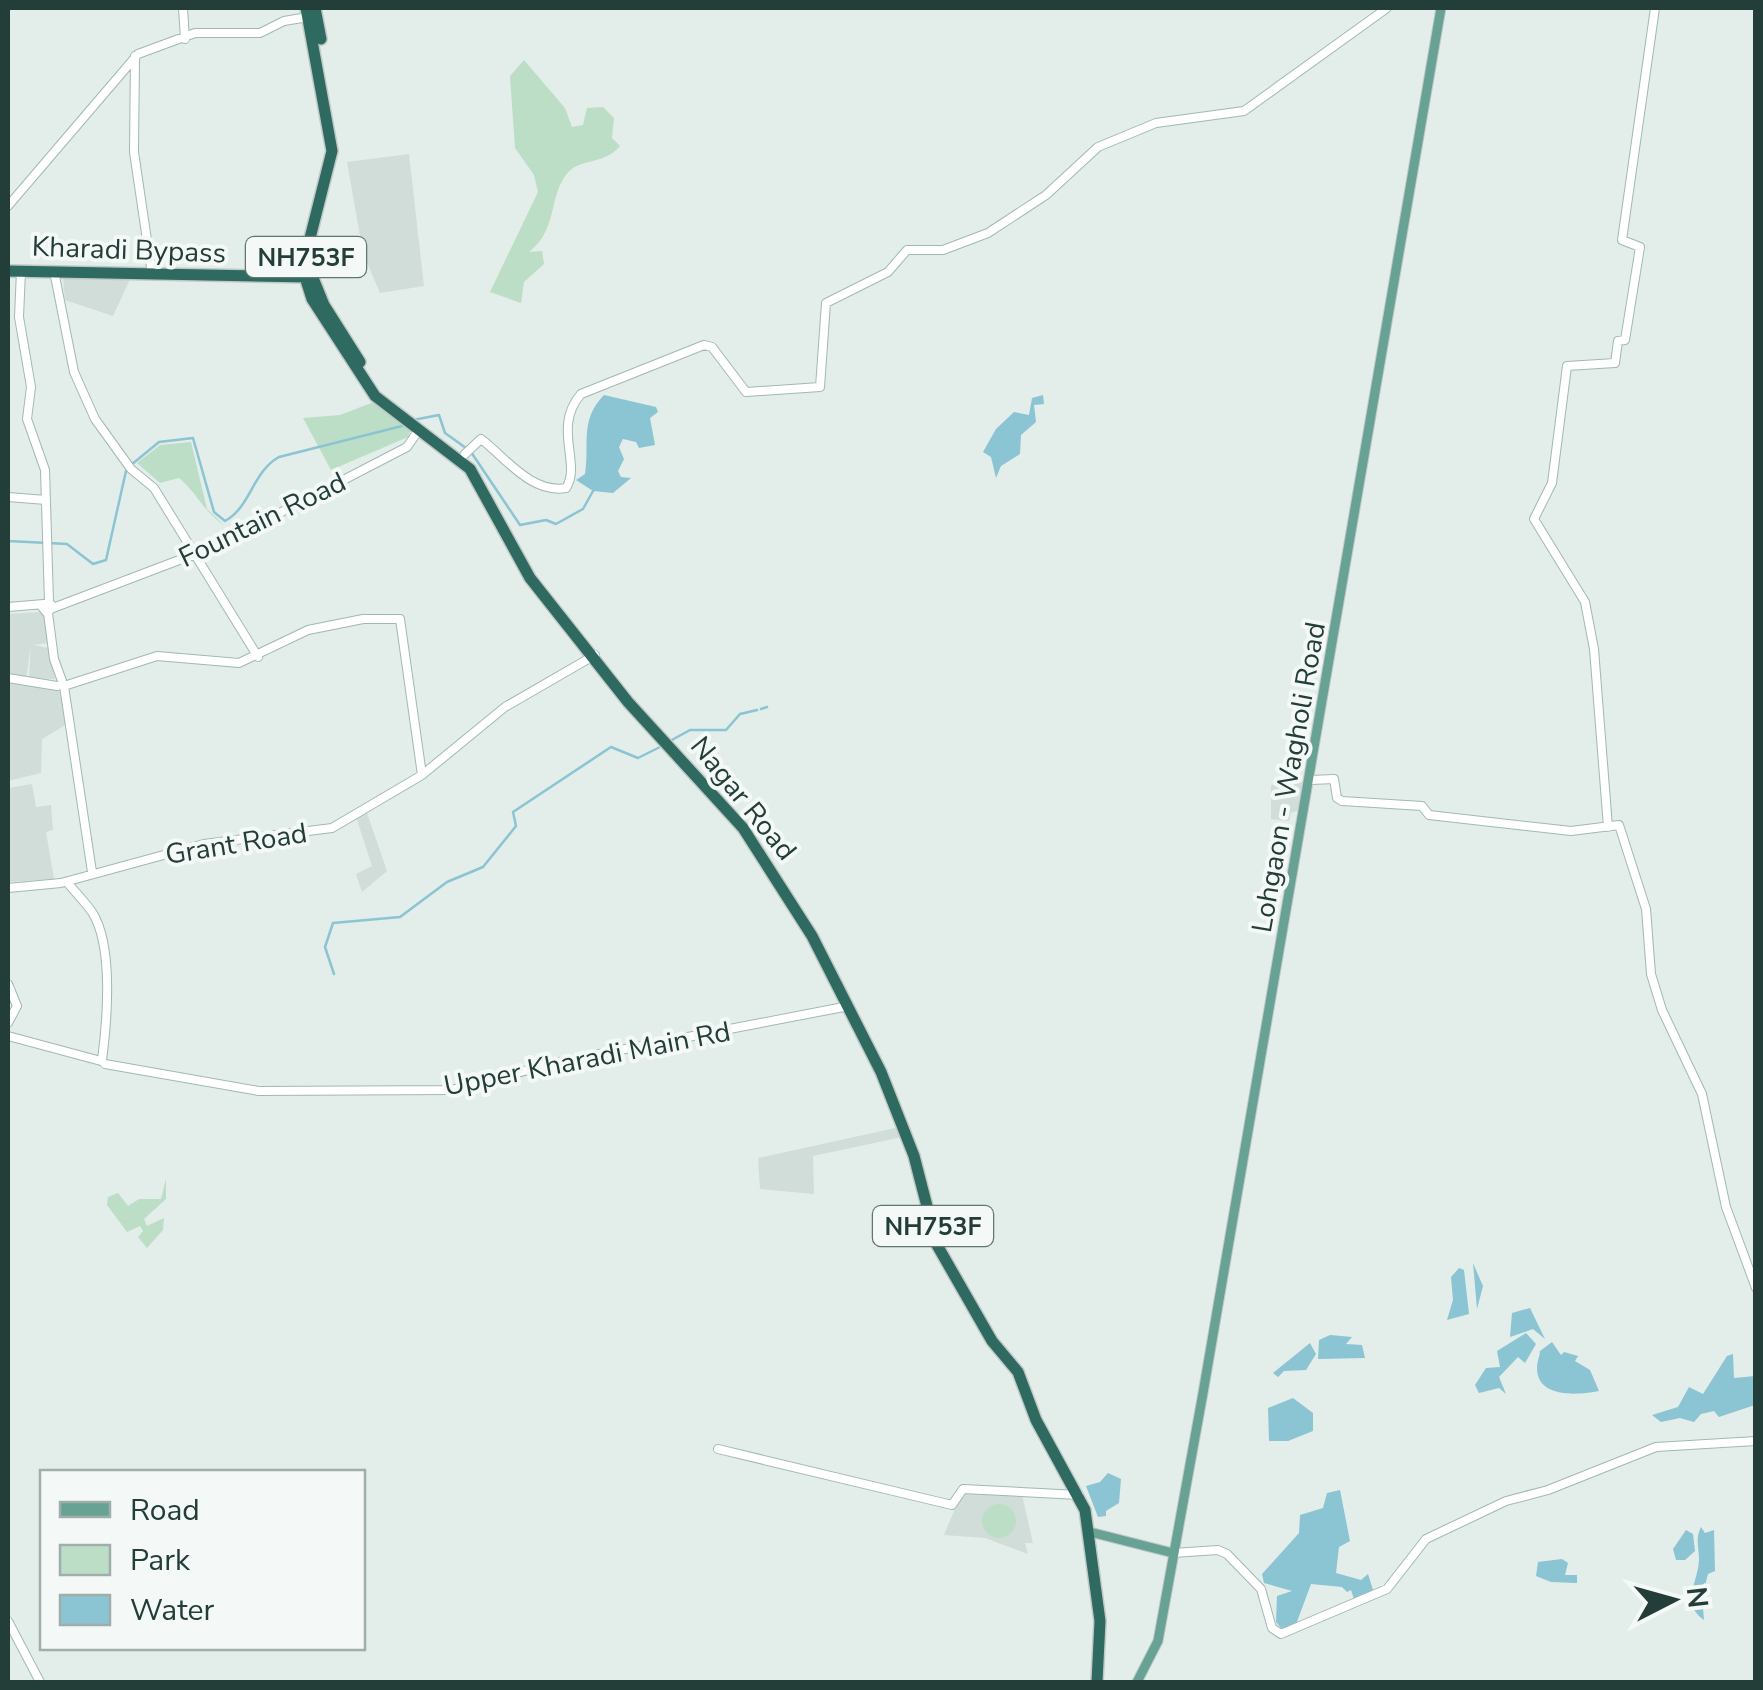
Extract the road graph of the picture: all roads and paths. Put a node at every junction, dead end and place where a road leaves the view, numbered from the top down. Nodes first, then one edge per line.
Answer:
1 (183, 8) edge
2 (1387, 8) edge
3 (1441, 8) edge
4 (1654, 8) edge
5 (310, 11) edge
6 (185, 39) junction
7 (135, 56) junction
8 (328, 97) junction
9 (337, 142) junction
10 (8, 206) edge
11 (8, 268) edge
12 (151, 270) junction
13 (24, 271) junction
14 (55, 272) junction
15 (305, 277) junction
16 (414, 424) junction
17 (465, 454) junction
18 (8, 497) edge
19 (46, 500) junction
20 (196, 553) junction
21 (534, 577) junction
22 (48, 607) junction
23 (8, 609) edge
24 (257, 656) junction
25 (593, 656) junction
26 (8, 678) edge
27 (61, 684) junction
28 (422, 774) junction
29 (1311, 780) junction
30 (1608, 826) junction
31 (92, 870) junction
32 (67, 882) junction
33 (8, 886) edge
34 (804, 920) junction
35 (8, 984) edge
36 (850, 1006) junction
37 (8, 1023) edge
38 (8, 1038) edge
39 (102, 1062) junction
40 (1756, 1288) edge
41 (1756, 1442) edge
42 (837, 1478) junction
43 (1078, 1496) junction
44 (1097, 1536) junction
45 (1173, 1554) junction
46 (8, 1621) edge
47 (40, 1682) edge
48 (1098, 1682) edge
49 (1138, 1682) edge

1 - 6 street
2 - 17 street
3 - 29 main road, Lohgaon - Wagholi Road
4 - 30 street
5 - 6 street
5 - 8 highway, Nagar Road / NH753F
6 - 7 street
7 - 10 street
7 - 12 street
8 - 9 highway, Nagar Road / NH753F
8 - 15 highway, Nagar Road / NH753F
9 - 15 highway
9 - 16 highway, Nagar Road / NH753F
11 - 12 highway, Kharadi Bypass
11 - 13 highway, Kharadi Bypass
12 - 14 highway, Kharadi Bypass
12 - 15 highway, Kharadi Bypass
13 - 14 highway, Kharadi Bypass
13 - 19 street
14 - 20 street
15 - 16 highway, Nagar Road / NH753F
16 - 17 highway, Nagar Road / NH753F
16 - 20 street, Fountain Road
16 - 21 highway, Nagar Road / NH753F
16 - 21 highway
17 - 21 highway, Nagar Road / NH753F
18 - 19 street
19 - 22 street
20 - 22 street, Fountain Road
20 - 24 street
21 - 25 highway, Nagar Road / NH753F
22 - 23 street, Fountain Road
22 - 27 street
24 - 27 street
24 - 28 street
25 - 28 street, Grant Road
25 - 34 highway, Nagar Road / NH753F
25 - 34 highway, Nagar Road / NH753F
26 - 27 street
27 - 31 street
28 - 31 street, Grant Road
29 - 30 street
29 - 45 main road, Lohgaon - Wagholi Road
30 - 40 street
31 - 32 street, Grant Road
31 - 33 street, Grant Road
32 - 33 street, Grant Road
32 - 39 street
34 - 36 highway, Nagar Road / NH753F
34 - 44 highway, Nagar Road / NH753F
35 - 37 street
36 - 39 street, Upper Kharadi Main Rd
36 - 43 highway, Nagar Road / NH753F
38 - 39 street, Upper Kharadi Main Rd
41 - 45 street
42 - 42 street
42 - 43 street
43 - 44 highway, Nagar Road / NH753F
44 - 45 main road
44 - 48 highway, Nagar Road / NH753F
45 - 49 main road, Lohgaon - Wagholi Road
46 - 47 street

